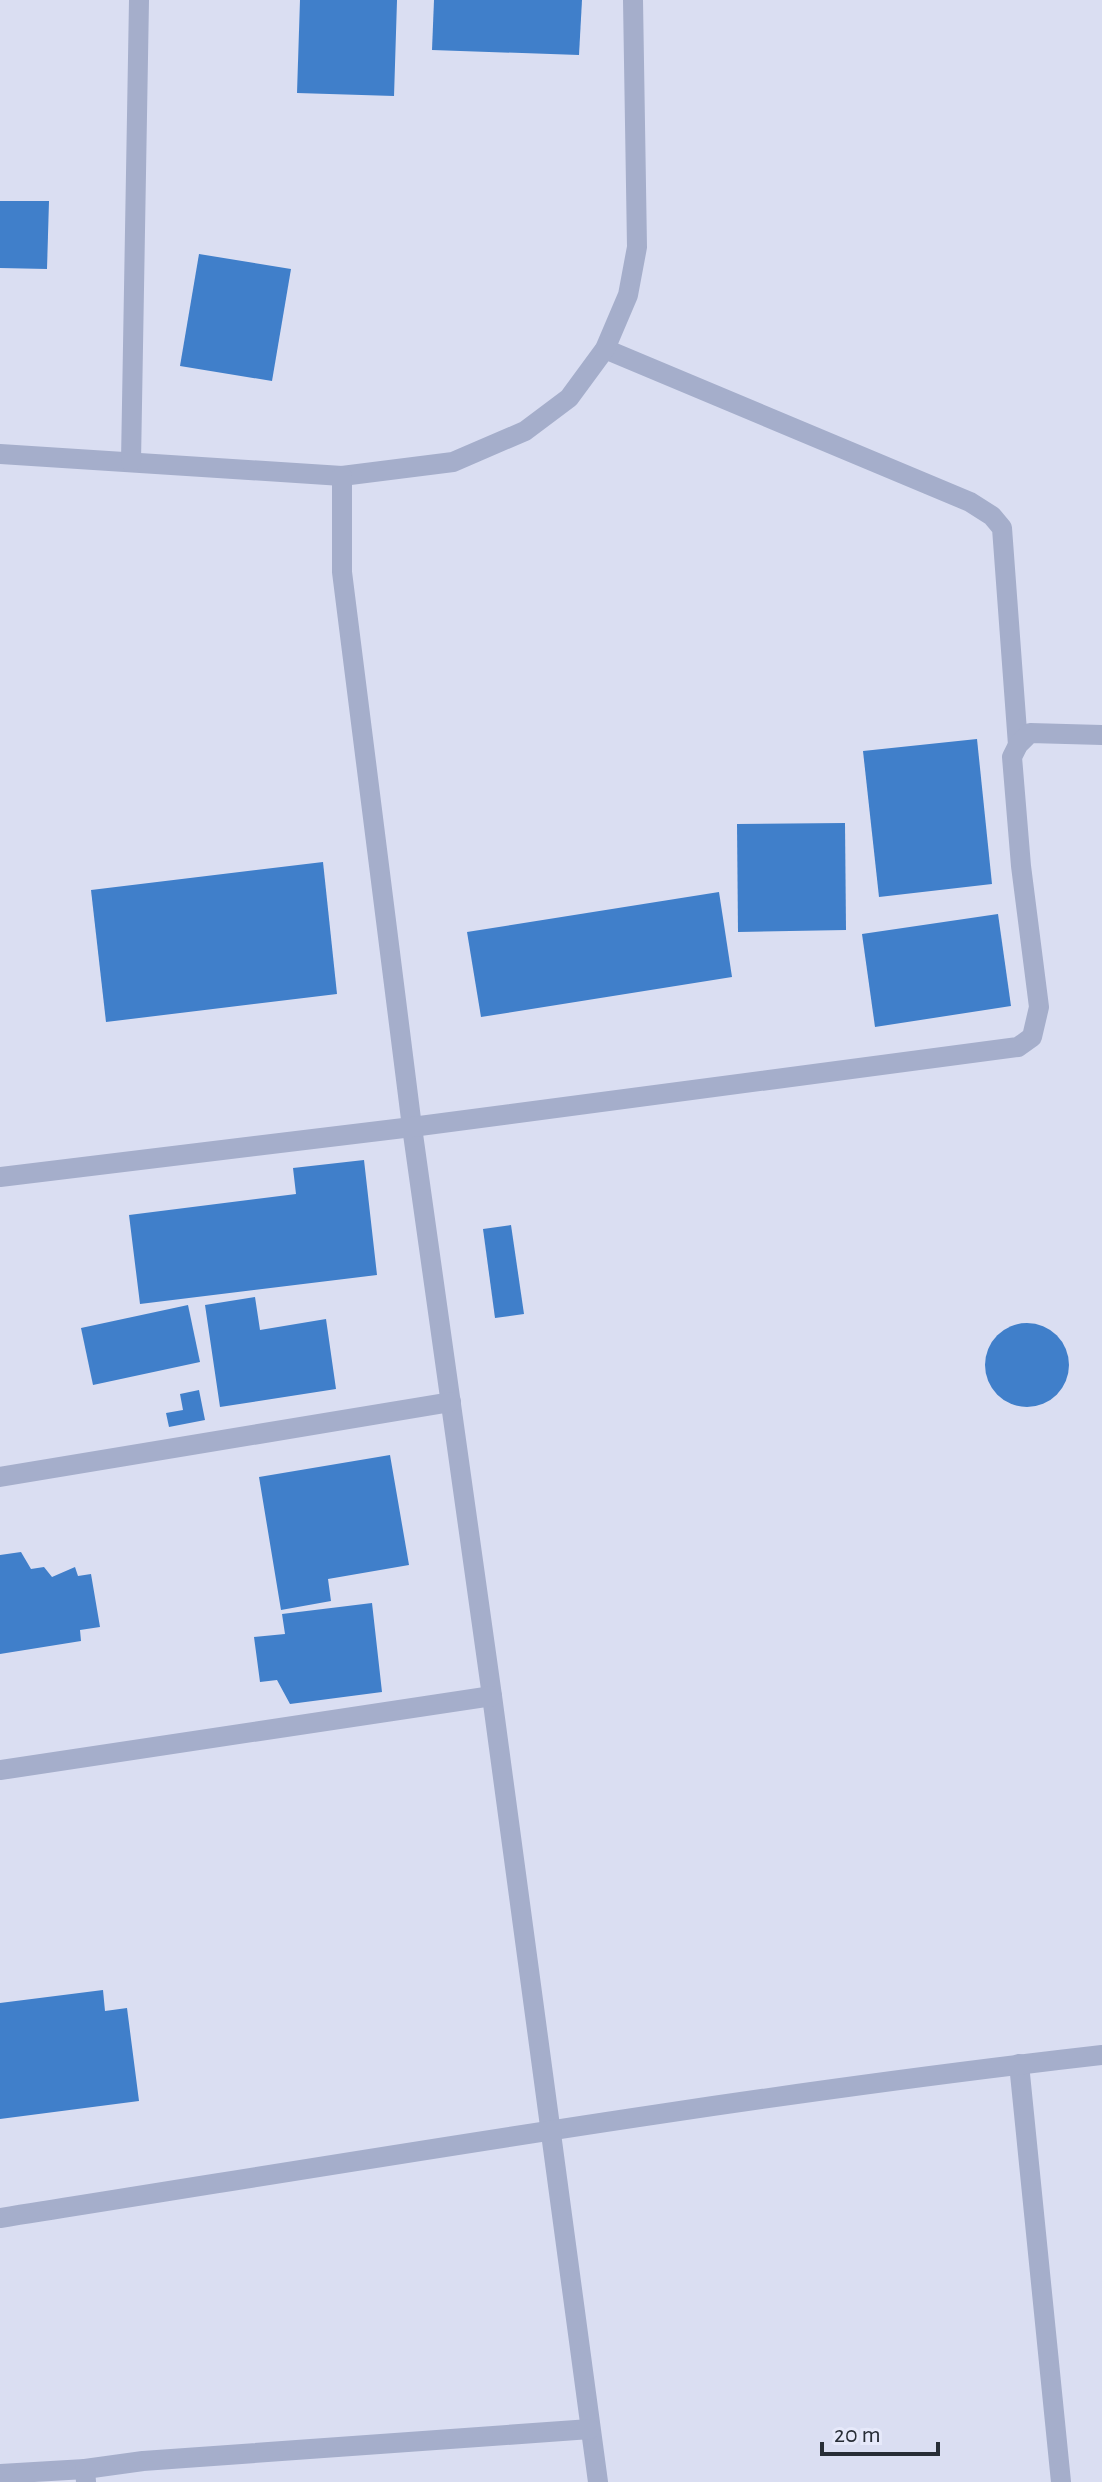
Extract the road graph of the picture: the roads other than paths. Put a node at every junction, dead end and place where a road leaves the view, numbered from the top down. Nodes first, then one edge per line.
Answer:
1 (139, 0) edge
2 (633, 0) edge
3 (605, 349) junction
4 (0, 454) edge
5 (131, 462) junction
6 (342, 476) junction
7 (1102, 735) edge
8 (1018, 745) junction
9 (412, 1127) junction
10 (0, 1177) edge
11 (451, 1402) junction
12 (0, 1477) edge
13 (492, 1696) junction
14 (0, 1770) edge
15 (1102, 2055) edge
16 (1019, 2064) junction
17 (551, 2130) junction
18 (0, 2218) edge
19 (590, 2429) junction
20 (0, 2474) edge
21 (86, 2476) edge
22 (598, 2482) edge
23 (1061, 2482) edge

1 - 5 street
2 - 3 street
3 - 6 street
3 - 8 street
4 - 5 street
5 - 6 street
6 - 9 street
7 - 8 street
8 - 9 street
9 - 10 street
9 - 11 street
11 - 12 street
11 - 13 street
13 - 14 street
13 - 17 street
15 - 16 street
16 - 17 street
16 - 23 street
17 - 18 street
17 - 19 street
19 - 21 street
19 - 22 street
20 - 21 street

